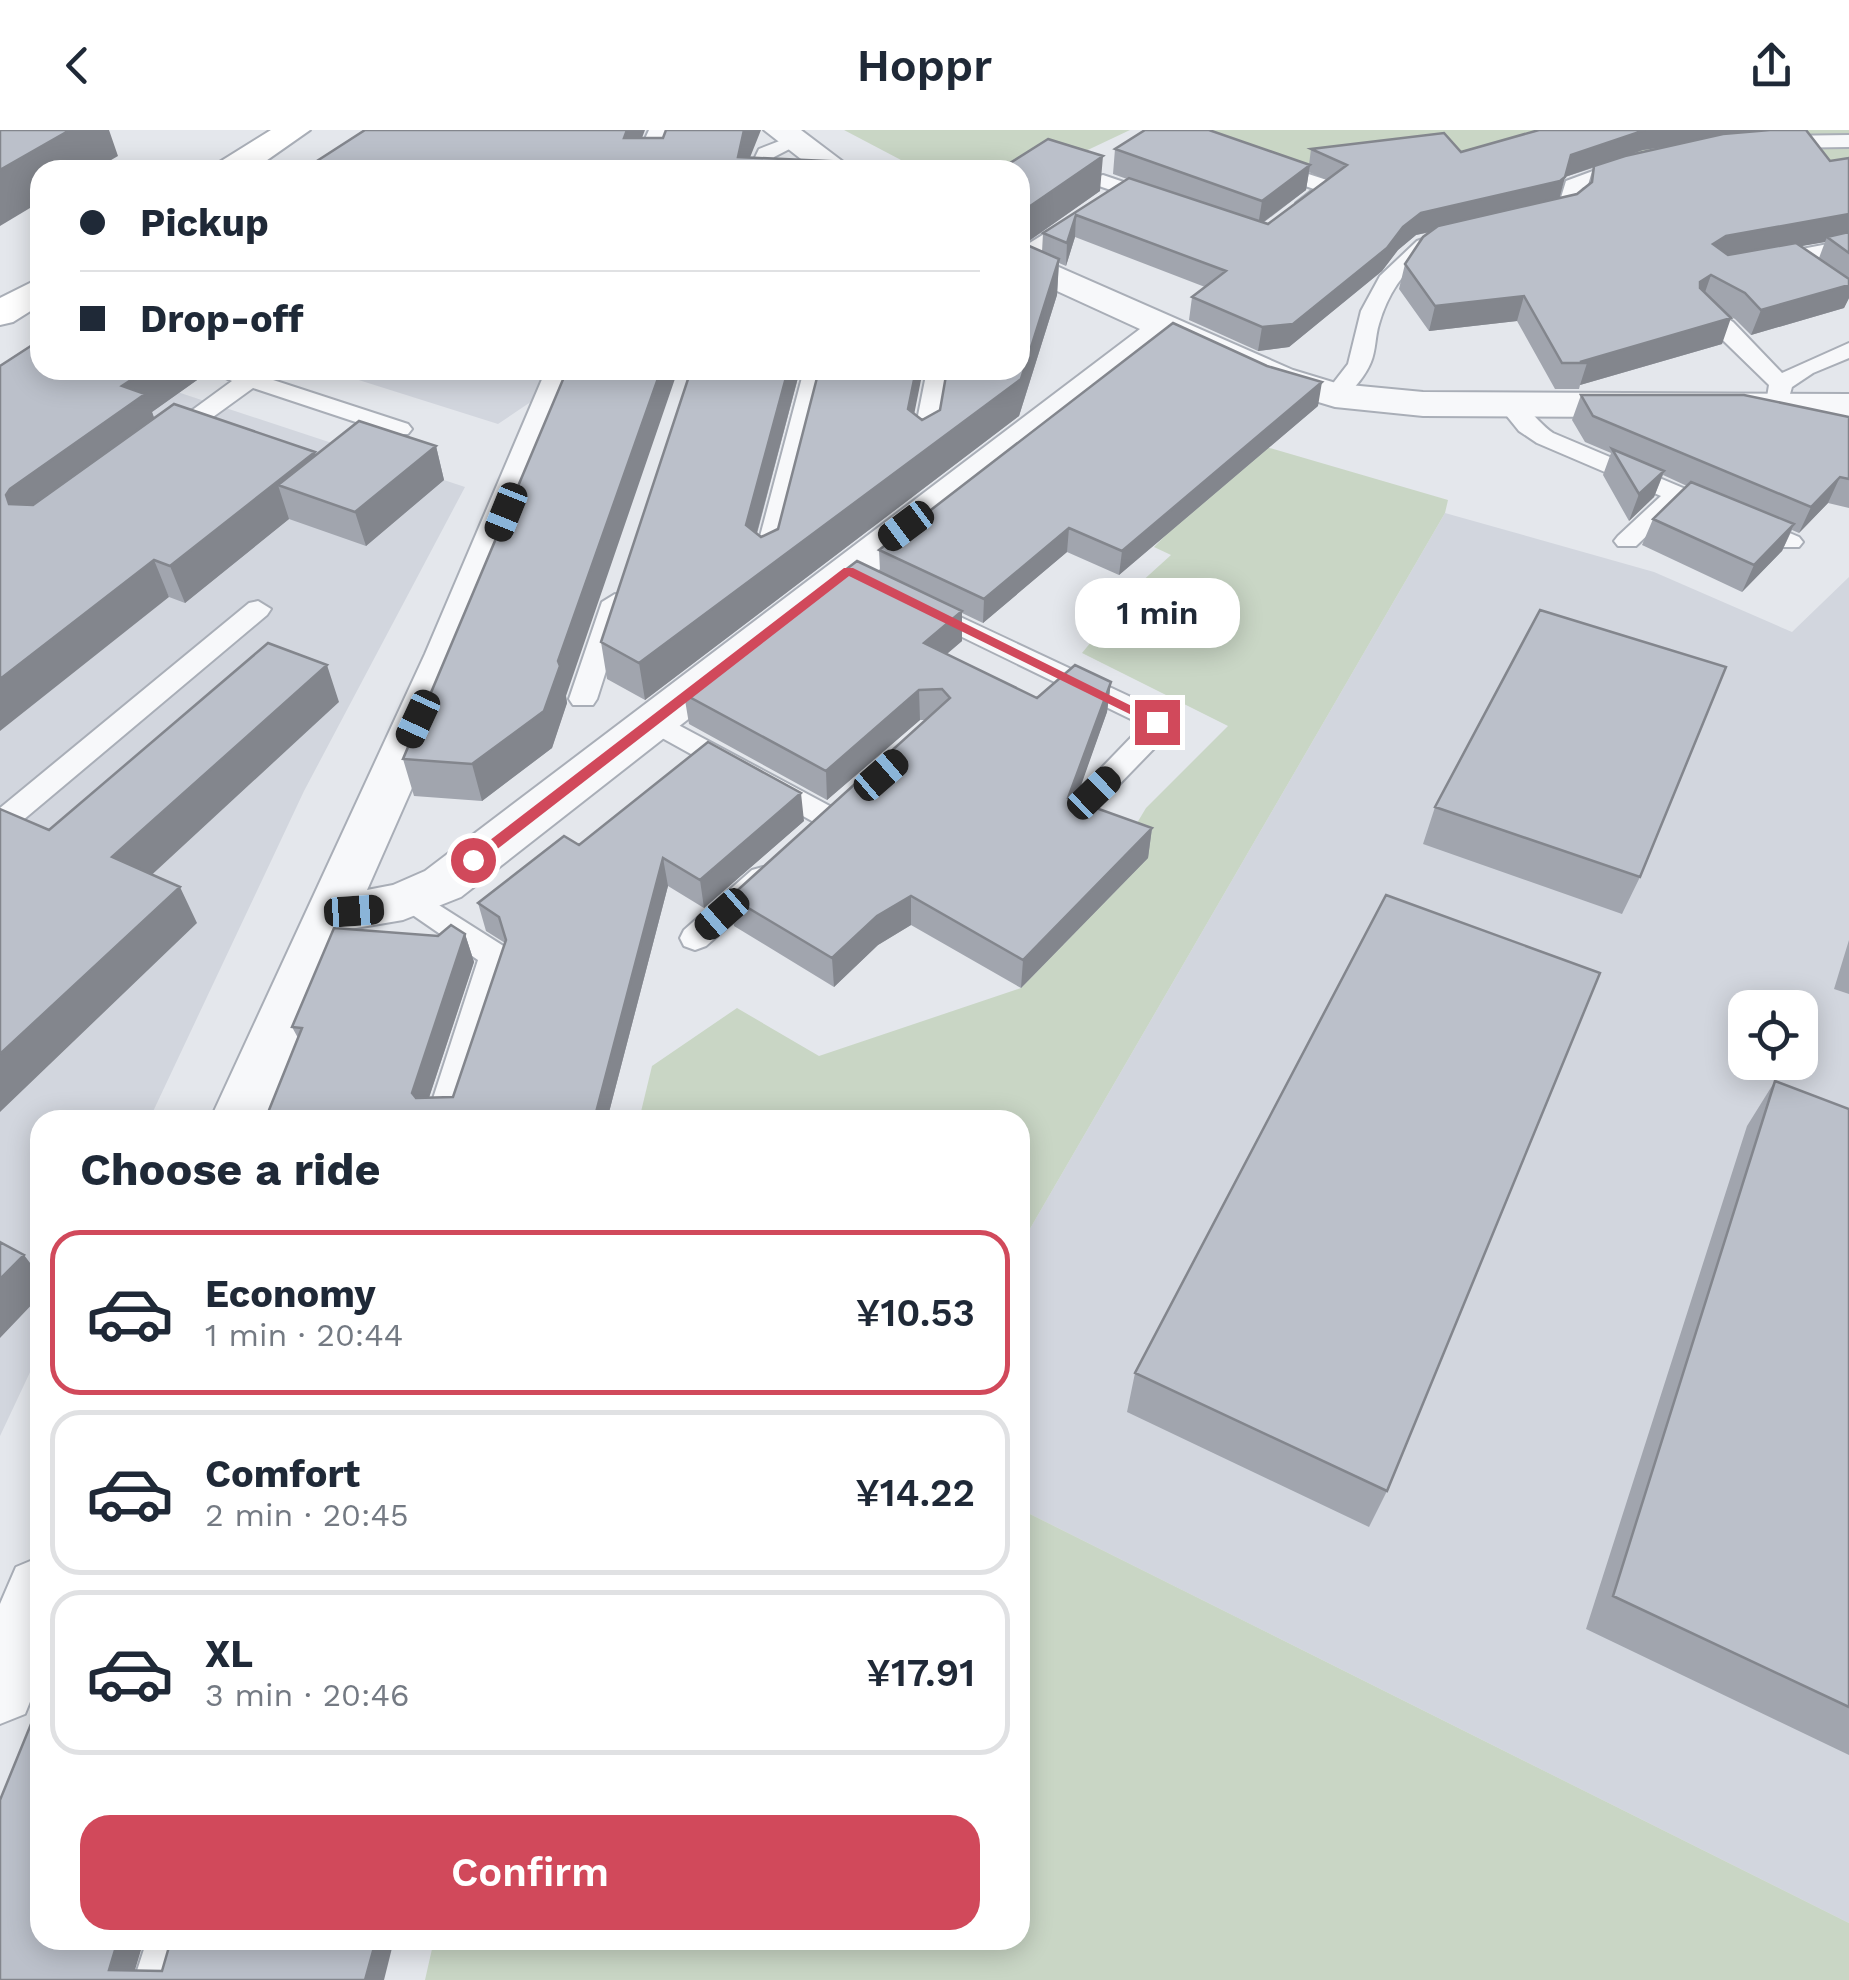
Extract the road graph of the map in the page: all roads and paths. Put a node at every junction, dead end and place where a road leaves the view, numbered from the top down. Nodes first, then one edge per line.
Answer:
1 (294, 130) edge
2 (665, 130) edge
3 (787, 135) edge
4 (1849, 140) edge
5 (1750, 145) edge
6 (1656, 158) edge
7 (1246, 159) edge
8 (246, 160) edge
9 (652, 160) edge
10 (763, 160) edge
11 (822, 160) edge
12 (1103, 180) edge
13 (1124, 188) junction
14 (1176, 207) edge
15 (1289, 218) edge
16 (1514, 224) edge
17 (1477, 231) edge
18 (1849, 246) edge
19 (1030, 253) edge
20 (1791, 257) junction
21 (1754, 264) edge
22 (1030, 265) edge
23 (1820, 279) edge
24 (1704, 311) edge
25 (1166, 326) junction
26 (1849, 350) edge
27 (249, 380) edge
28 (270, 380) edge
29 (561, 380) edge
30 (812, 380) edge
31 (936, 380) edge
32 (1335, 395) junction
33 (1780, 395) junction
34 (1510, 405) junction
35 (1849, 406) edge
36 (400, 428) dead end
37 (924, 446) edge
38 (144, 457) edge
39 (1676, 494) junction
40 (1627, 540) dead end
41 (1790, 542) edge
42 (766, 563) edge
43 (625, 571) edge
44 (878, 585) junction
45 (258, 609) dead end
46 (583, 699) dead end
47 (654, 722) junction
48 (1094, 793) dead end
49 (860, 794) edge
50 (830, 819) junction
51 (0, 824) edge
52 (412, 899) junction
53 (331, 910) junction
54 (694, 938) dead end
55 (242, 1110) edge
56 (446, 1110) edge
57 (30, 1615) edge
58 (0, 1689) edge
59 (167, 1950) edge
60 (157, 1980) edge

1 - 8 street
2 - 9 street
3 - 10 lane
3 - 11 street
4 - 5 lane
6 - 16 lane
7 - 15 lane
12 - 13 lane
13 - 14 lane
13 - 19 lane
17 - 32 lane
18 - 20 lane
20 - 21 lane
20 - 23 lane
22 - 25 street
24 - 33 lane
25 - 32 street
25 - 44 street
26 - 33 lane
27 - 38 lane
28 - 36 lane
29 - 53 street
30 - 42 lane
31 - 37 lane
32 - 34 street
33 - 34 street
33 - 35 street
34 - 39 lane
39 - 40 lane
39 - 41 lane
43 - 46 lane
44 - 47 street
44 - 48 lane
45 - 51 lane
47 - 50 lane
47 - 52 street
49 - 50 lane
50 - 54 lane
52 - 53 street
52 - 56 lane
53 - 55 street
57 - 58 street
59 - 60 lane

